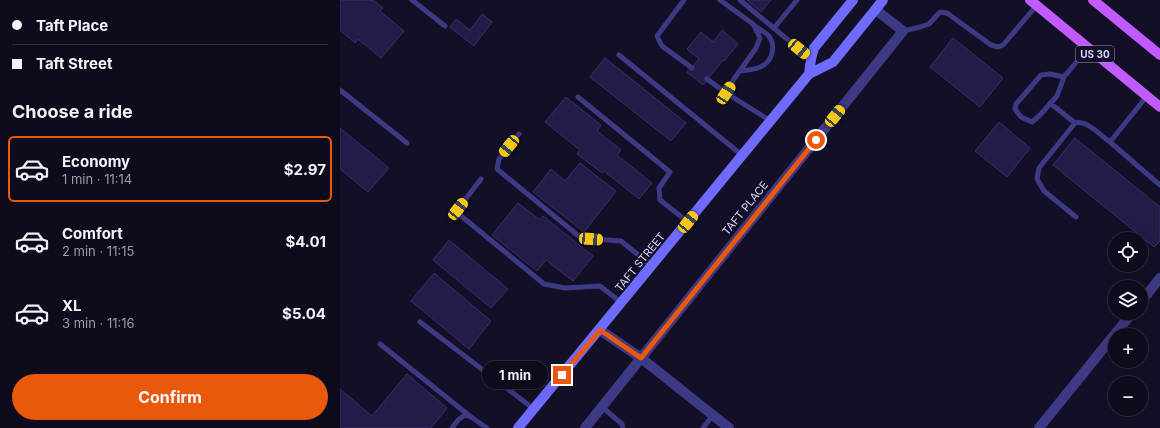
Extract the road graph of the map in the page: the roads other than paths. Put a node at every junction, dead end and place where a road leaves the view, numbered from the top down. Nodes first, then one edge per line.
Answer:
1 (412, 0) edge
2 (684, 0) edge
3 (720, 0) edge
4 (740, 0) edge
5 (797, 0) edge
6 (853, 0) edge
7 (883, 0) edge
8 (1093, 0) edge
9 (1034, 3) edge
10 (876, 10) junction
11 (753, 24) junction
12 (445, 26) dead end
13 (774, 28) junction
14 (903, 31) junction
15 (1088, 48) junction
16 (618, 54) dead end
17 (1160, 54) edge
18 (811, 59) junction
19 (692, 68) dead end
20 (740, 71) junction
21 (809, 74) junction
22 (1064, 77) junction
23 (706, 79) dead end
24 (340, 90) edge
25 (726, 93) junction
26 (1147, 96) junction
27 (578, 97) dead end
28 (1050, 103) junction
29 (1160, 107) edge
30 (771, 121) junction
31 (1075, 123) junction
32 (519, 134) dead end
33 (1110, 142) junction
34 (407, 143) dead end
35 (743, 156) junction
36 (481, 179) dead end
37 (1160, 185) edge
38 (1076, 217) dead end
39 (688, 222) junction
40 (652, 266) junction
41 (1160, 278) edge
42 (1148, 293) edge
43 (622, 303) junction
44 (1126, 320) edge
45 (420, 322) dead end
46 (600, 330) junction
47 (380, 344) dead end
48 (641, 358) junction
49 (602, 407) junction
50 (534, 409) junction
51 (713, 415) junction
52 (471, 417) junction
53 (452, 428) edge
54 (487, 428) edge
55 (518, 428) edge
56 (585, 428) edge
57 (623, 428) edge
58 (703, 428) edge
59 (729, 428) edge
60 (1039, 428) edge

1 - 12 lane
2 - 19 lane
3 - 11 lane
4 - 13 lane
5 - 13 lane
6 - 18 main road
7 - 10 main road, TAFT STREET
8 - 17 main road
9 - 14 lane
9 - 15 main road, US 30
10 - 14 street
10 - 21 main road, TAFT STREET
11 - 20 lane
11 - 20 lane
13 - 18 lane
14 - 48 street, TAFT PLACE
15 - 22 lane
15 - 26 main road, US 30
16 - 35 lane
18 - 21 main road
20 - 25 lane
21 - 30 main road, TAFT STREET
22 - 28 lane
22 - 28 lane
23 - 25 lane
24 - 34 lane
25 - 30 lane
26 - 29 main road, US 30
26 - 33 lane
27 - 39 lane
28 - 31 lane
30 - 35 main road, TAFT STREET
31 - 33 lane
31 - 38 lane
32 - 40 lane
33 - 37 lane
35 - 39 main road, TAFT STREET
36 - 43 lane
39 - 40 main road, TAFT STREET
40 - 43 main road, TAFT STREET
41 - 42 street
43 - 46 main road, TAFT STREET
44 - 60 street
45 - 50 lane
46 - 48 street
46 - 50 main road, TAFT STREET
47 - 52 lane
48 - 49 street, TAFT PLACE
48 - 51 street
49 - 56 street, TAFT PLACE
49 - 57 lane
50 - 55 main road, TAFT STREET
51 - 58 lane
51 - 59 street
52 - 53 lane
52 - 54 lane

